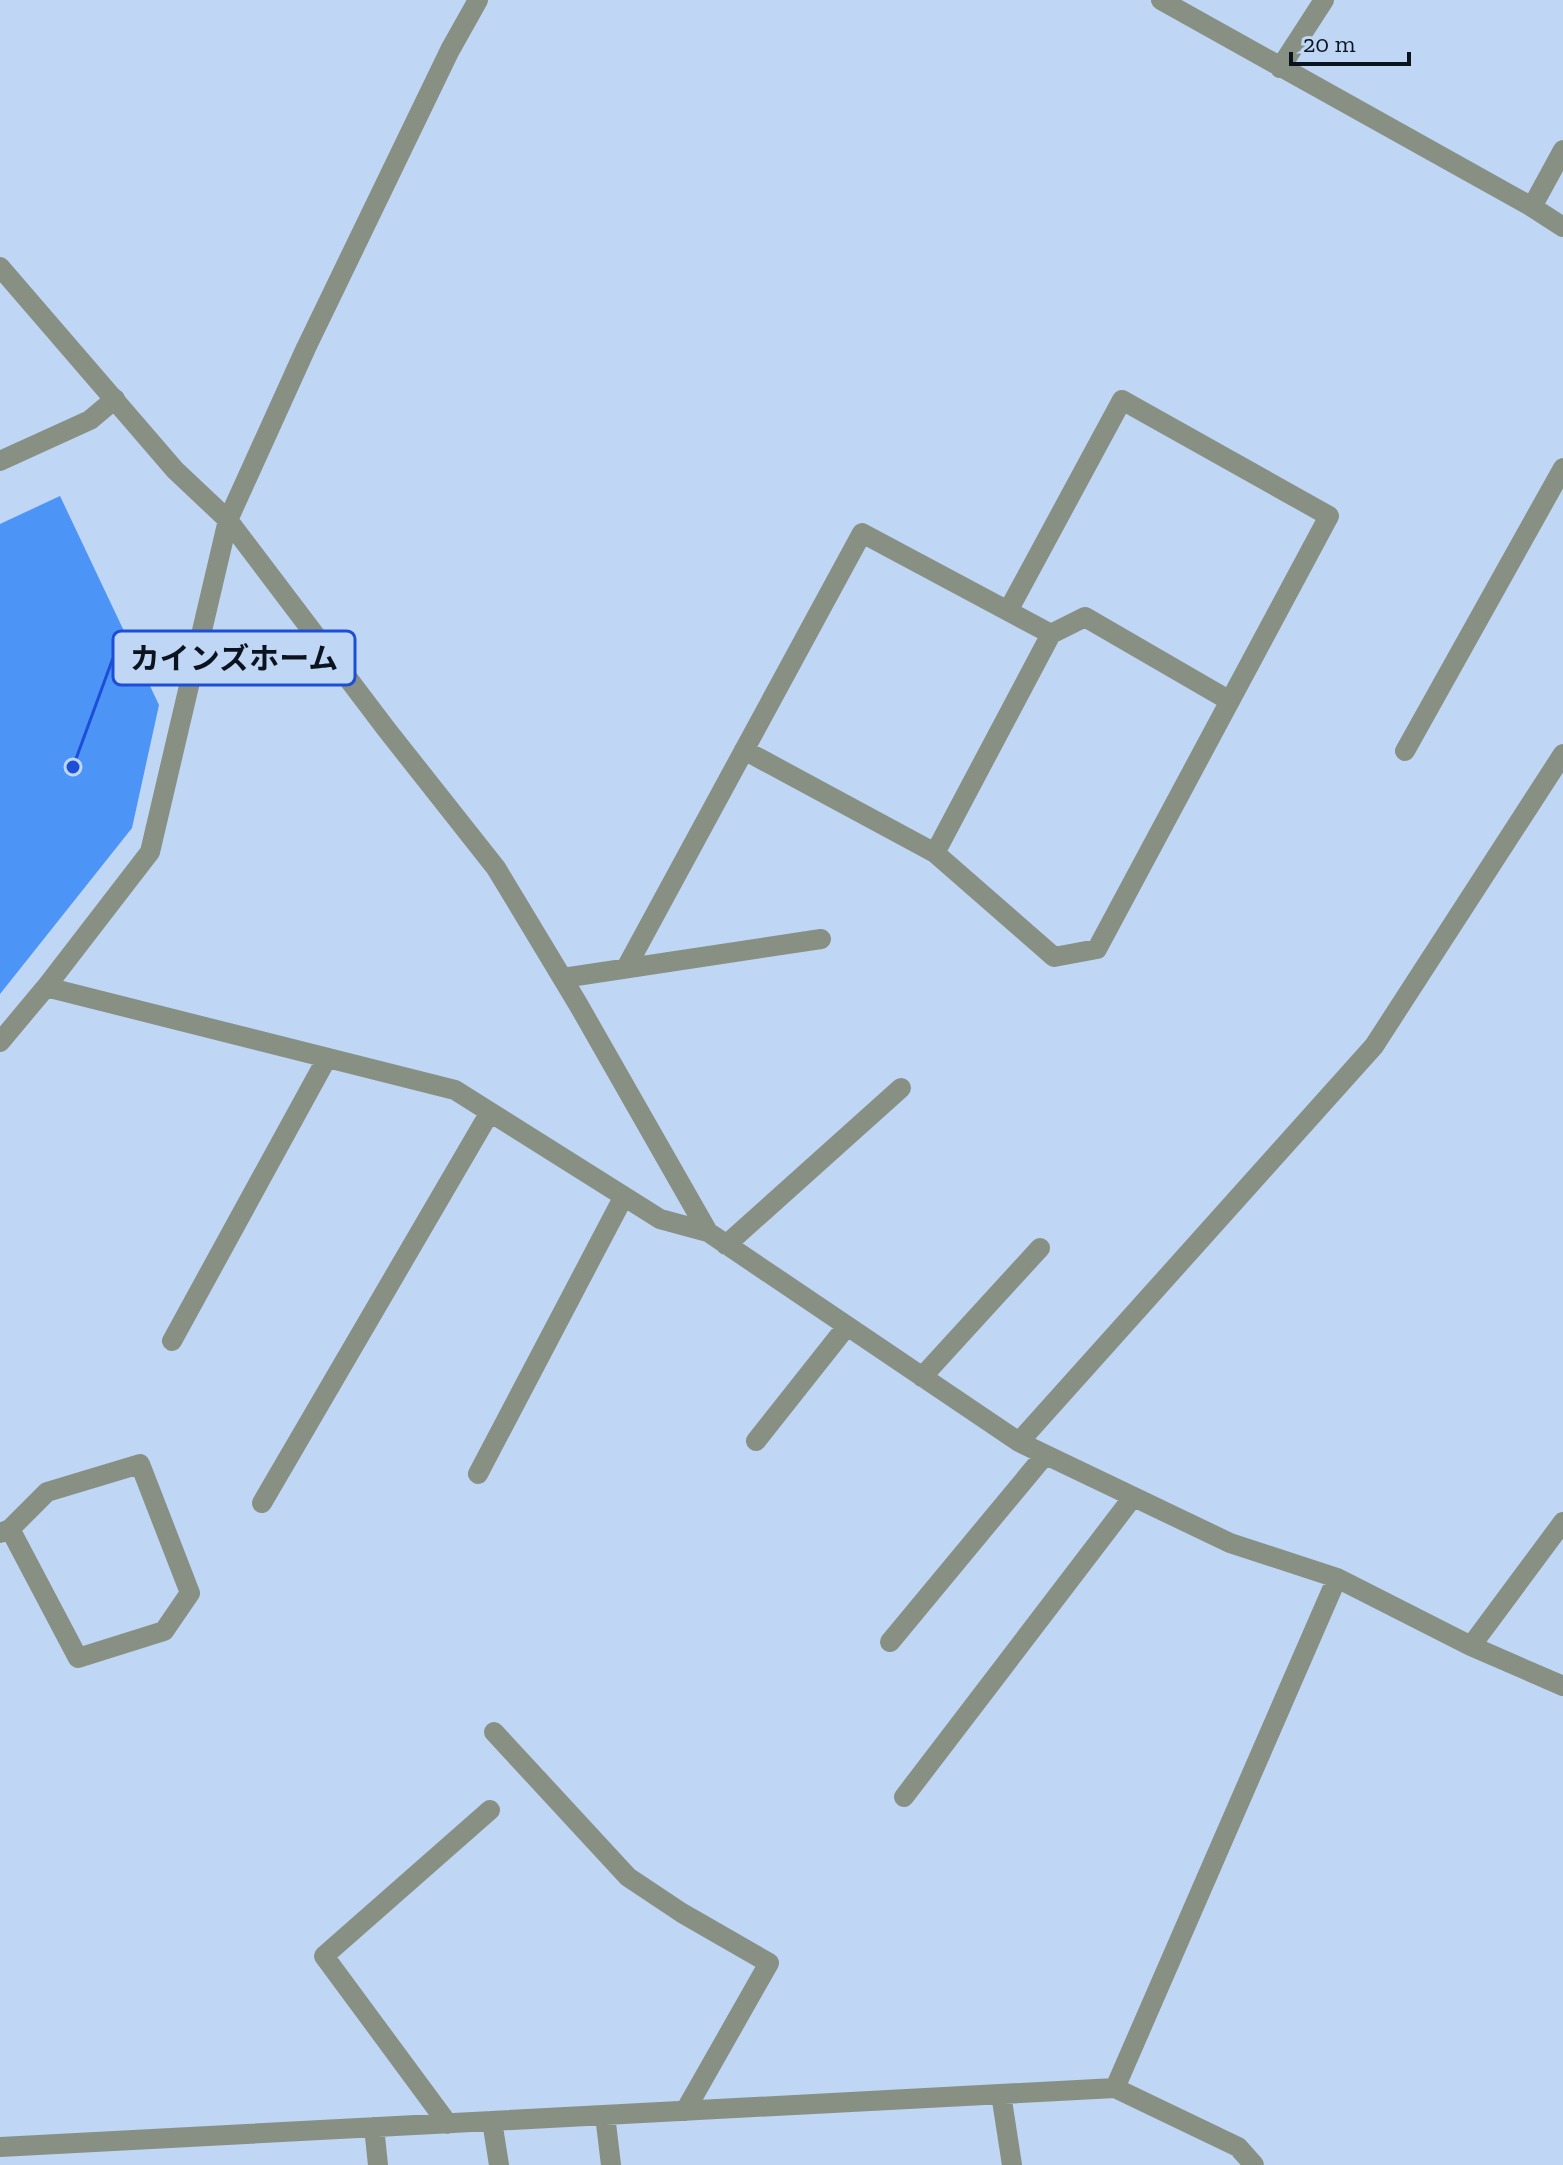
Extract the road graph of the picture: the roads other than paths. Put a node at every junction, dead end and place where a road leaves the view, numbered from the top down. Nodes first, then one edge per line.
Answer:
1 (478, 0) edge
2 (1161, 0) edge
3 (1324, 0) edge
4 (1280, 68) junction
5 (1563, 150) edge
6 (1532, 207) junction
7 (1563, 227) edge
8 (0, 267) edge
9 (115, 399) junction
10 (0, 461) edge
11 (1563, 468) edge
12 (228, 520) junction
13 (1008, 611) junction
14 (1051, 634) junction
15 (1230, 701) junction
16 (744, 750) junction
17 (1405, 751) dead end
18 (1563, 754) edge
19 (935, 853) junction
20 (821, 939) dead end
21 (626, 968) junction
22 (563, 978) junction
23 (46, 987) junction
24 (0, 1042) edge
25 (327, 1058) junction
26 (901, 1088) dead end
27 (490, 1112) junction
28 (624, 1196) junction
29 (708, 1232) junction
30 (726, 1245) junction
31 (1040, 1248) dead end
32 (847, 1326) junction
33 (172, 1341) dead end
34 (922, 1377) junction
35 (756, 1441) dead end
36 (1019, 1442) junction
37 (1045, 1455) junction
38 (478, 1474) dead end
39 (1133, 1497) junction
40 (262, 1503) dead end
41 (1563, 1522) edge
42 (5, 1531) edge
43 (1337, 1578) junction
44 (890, 1642) dead end
45 (1471, 1646) junction
46 (1563, 1686) edge
47 (494, 1732) dead end
48 (904, 1797) dead end
49 (490, 1810) dead end
50 (1115, 2088) junction
51 (1001, 2094) junction
52 (685, 2111) junction
53 (605, 2115) junction
54 (492, 2121) junction
55 (448, 2124) junction
56 (374, 2127) junction
57 (0, 2147) edge
58 (378, 2165) edge
59 (499, 2165) edge
60 (611, 2165) edge
61 (1012, 2165) edge
62 (1254, 2165) edge

1 - 12 street
2 - 4 street
3 - 4 street
4 - 6 street
5 - 6 street
6 - 7 street
8 - 9 street
9 - 10 street
9 - 12 street
11 - 17 street
12 - 22 street
12 - 23 street
13 - 14 street
13 - 15 street
13 - 16 street
14 - 15 street
14 - 19 street
15 - 19 street
16 - 19 street
16 - 21 street
18 - 36 street
20 - 21 street
21 - 22 street
22 - 29 street
23 - 24 street
23 - 25 street
25 - 27 street
25 - 33 street
26 - 30 street
27 - 28 street
27 - 40 street
28 - 29 street
28 - 38 street
29 - 30 street
30 - 32 street
31 - 34 street
32 - 34 street
32 - 35 street
34 - 36 street
36 - 37 street
37 - 39 street
37 - 44 street
39 - 43 street
39 - 48 street
41 - 45 street
42 - 42 street
43 - 45 street
43 - 50 street
45 - 46 street
47 - 52 street
49 - 55 street
50 - 51 street
50 - 62 street
51 - 52 street
51 - 61 street
52 - 53 street
53 - 54 street
53 - 60 street
54 - 55 street
54 - 59 street
55 - 56 street
56 - 57 street
56 - 58 street

